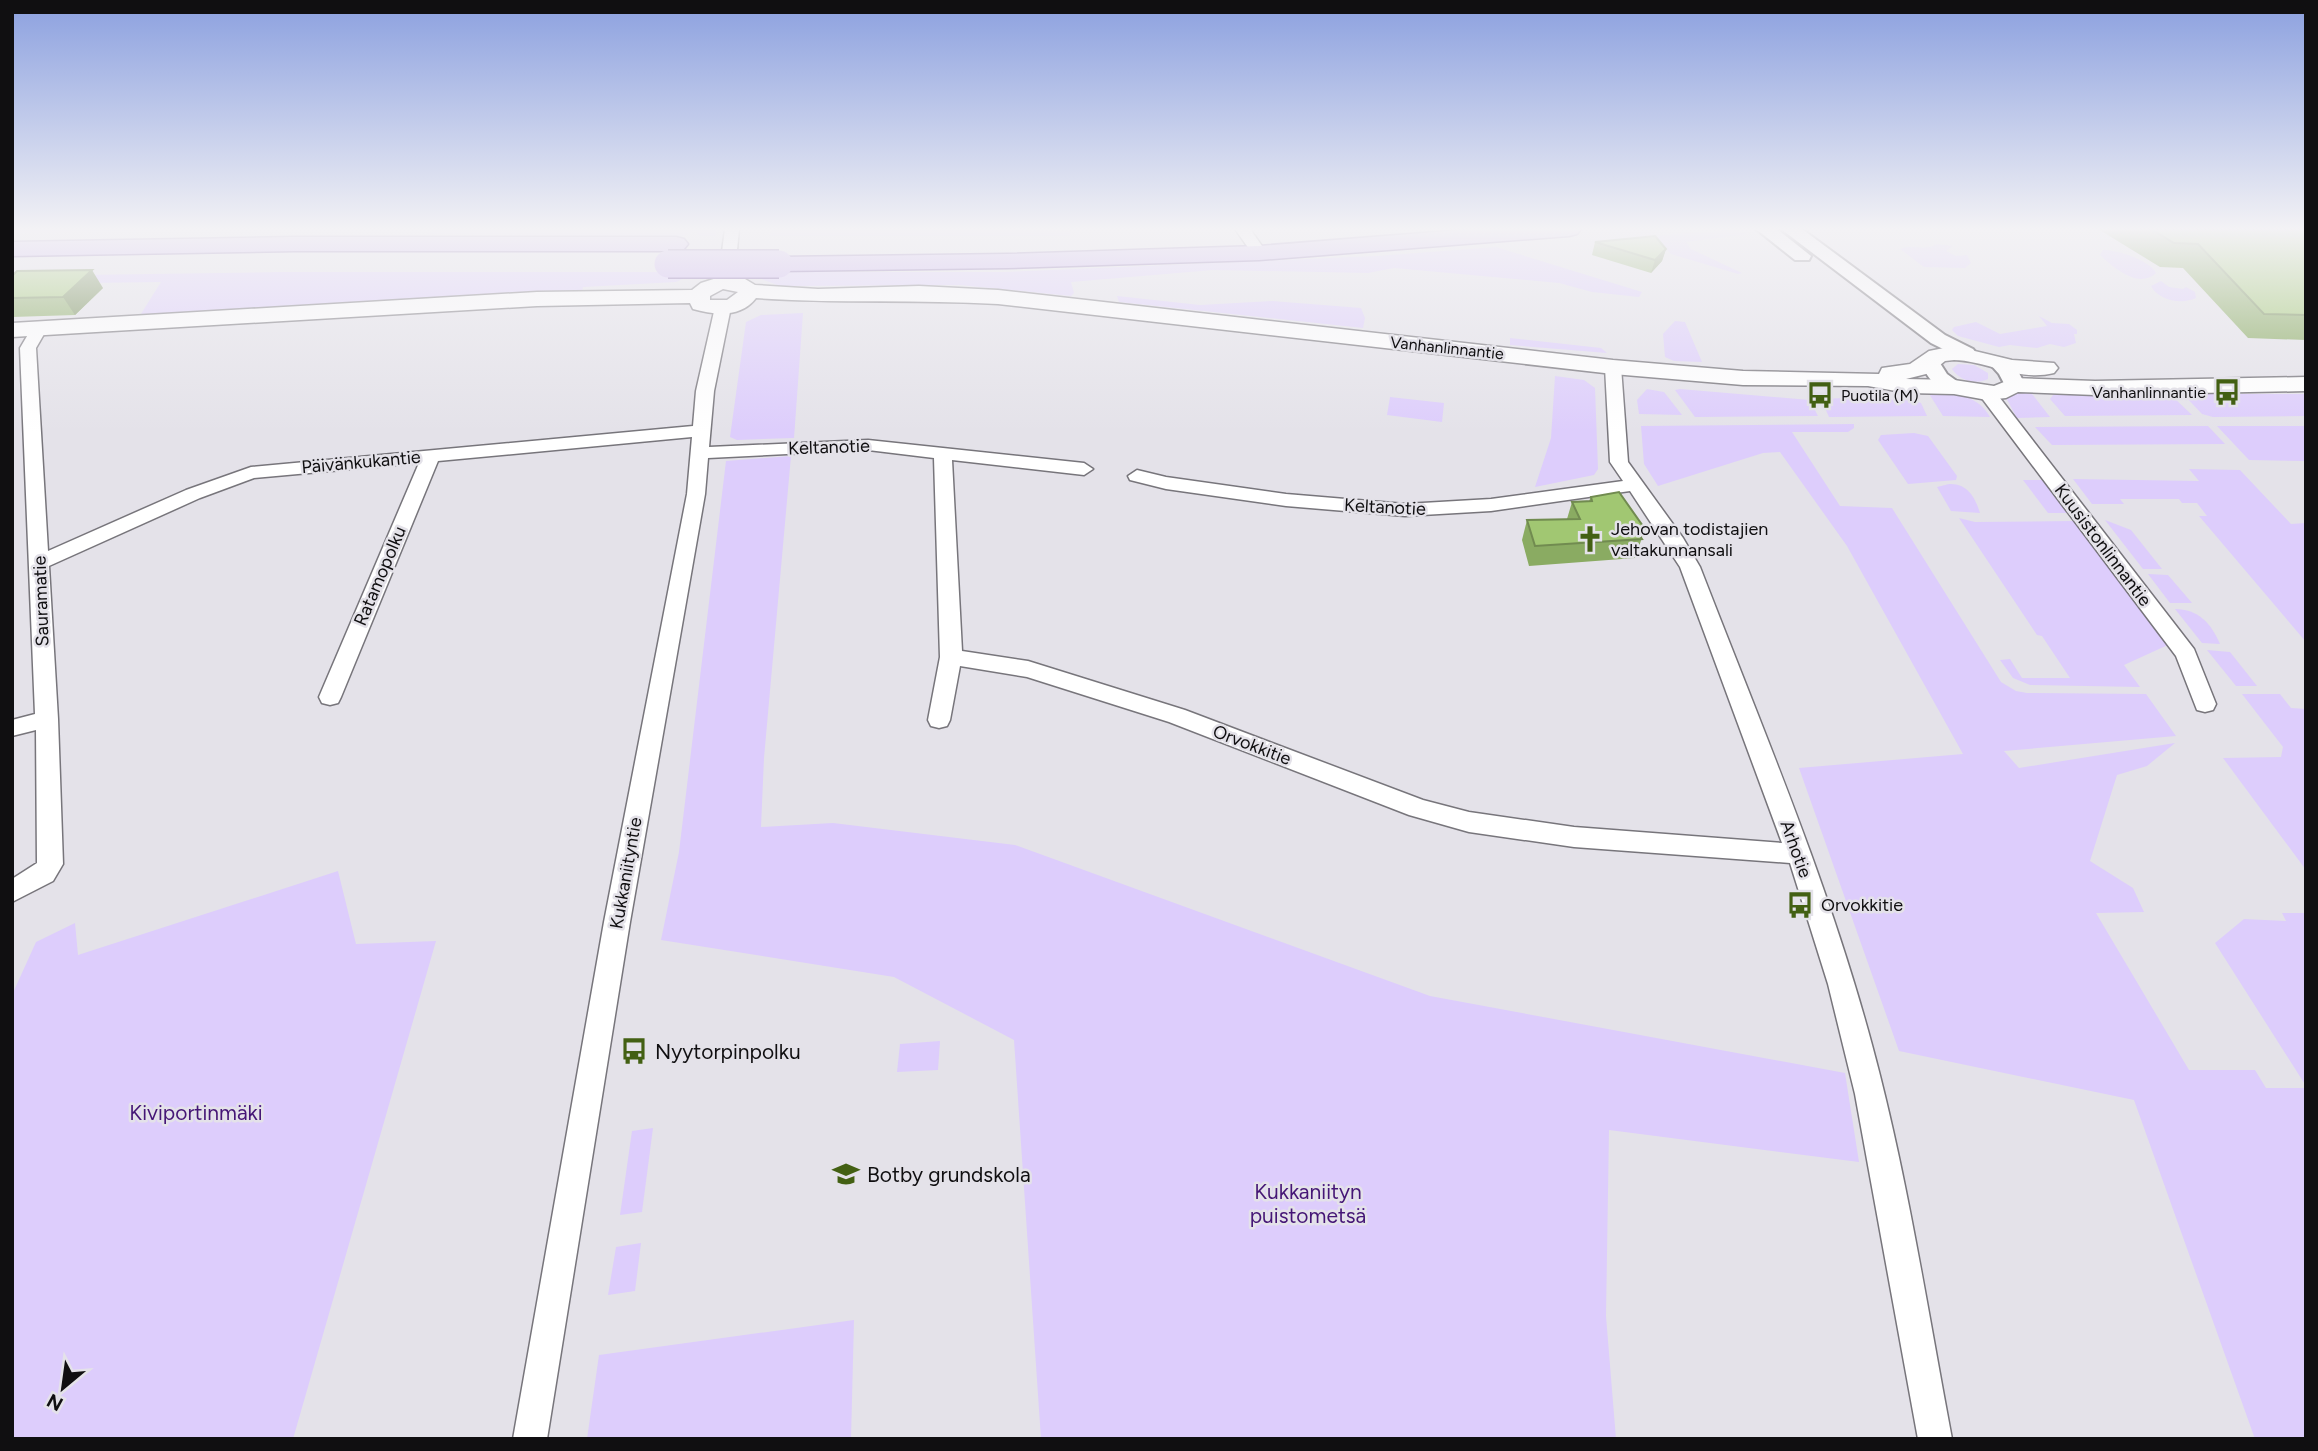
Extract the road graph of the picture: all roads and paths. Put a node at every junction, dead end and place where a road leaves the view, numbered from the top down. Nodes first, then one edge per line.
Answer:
1 (698, 296) edge
2 (660, 297) edge
3 (739, 297) edge
4 (815, 297) edge
5 (992, 297) edge
6 (1852, 297) edge
7 (1880, 297) edge
8 (738, 300) junction
9 (39, 329) junction
10 (12, 330) edge
11 (1966, 353) junction
12 (1934, 360) junction
13 (2000, 364) junction
14 (1613, 367) junction
15 (2306, 368) edge
16 (1868, 379) junction
17 (2306, 384) edge
18 (2014, 385) junction
19 (1954, 387) junction
20 (1987, 393) junction
21 (700, 431) junction
22 (698, 453) junction
23 (943, 453) junction
24 (431, 456) junction
25 (1084, 469) dead end
26 (1137, 476) dead end
27 (1633, 485) junction
28 (40, 562) junction
29 (951, 657) junction
30 (330, 697) dead end
31 (2205, 704) dead end
32 (47, 719) junction
33 (939, 720) dead end
34 (12, 727) edge
35 (1798, 854) junction
36 (12, 892) edge
37 (530, 1439) edge
38 (1936, 1439) edge

1 - 8 main road
2 - 9 main road
3 - 8 main road
4 - 8 main road, Vanhanlinnantie
5 - 14 main road, Vanhanlinnantie
6 - 12 street
7 - 11 street
8 - 21 street, Kukkaniityntie
9 - 10 main road
9 - 28 street, Sauramatie
11 - 12 main road, Vanhanlinnantie
11 - 13 main road, Vanhanlinnantie
12 - 16 main road, Vanhanlinnantie
12 - 19 street
13 - 15 main road, Vanhanlinnantie
13 - 18 street
14 - 16 main road, Vanhanlinnantie
14 - 27 street, Arhotie
16 - 19 main road, Vanhanlinnantie
17 - 18 main road, Vanhanlinnantie
18 - 20 main road, Vanhanlinnantie
19 - 20 main road, Vanhanlinnantie
20 - 31 street, Kuusistonlinnantie
21 - 22 street, Kukkaniityntie
21 - 24 street, Päivänkukantie
22 - 23 street, Keltanotie
22 - 37 street, Kukkaniityntie
23 - 25 street, Keltanotie
23 - 29 street
24 - 28 street, Päivänkukantie
24 - 30 street, Ratamopolku
26 - 27 street, Keltanotie
27 - 35 street, Arhotie
28 - 32 street, Sauramatie
29 - 33 street
29 - 35 street, Orvokkitie
32 - 34 street
32 - 36 street, Sauramatie
35 - 38 street, Arhotie

